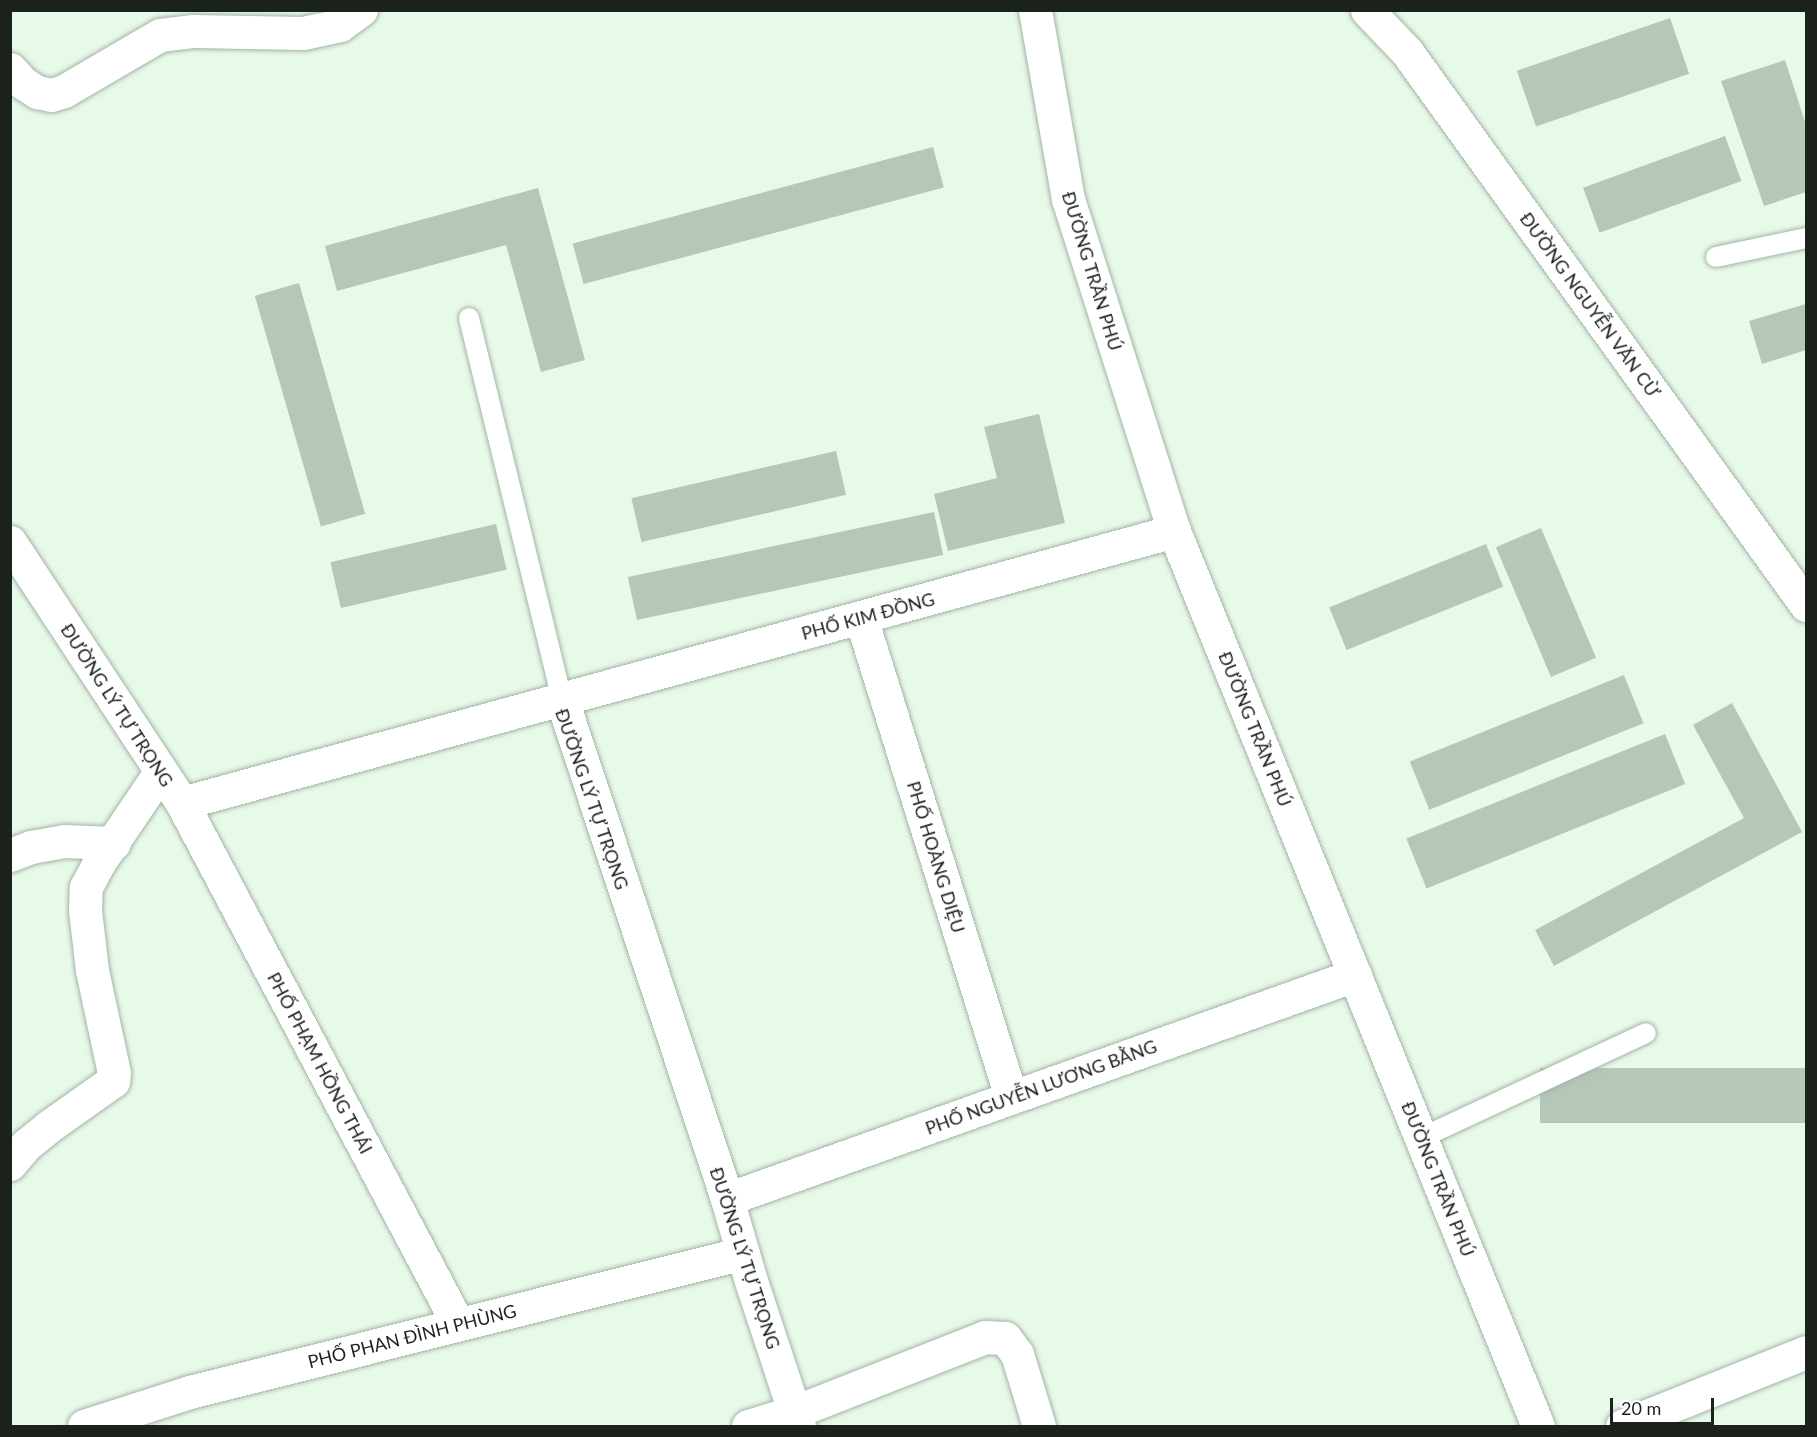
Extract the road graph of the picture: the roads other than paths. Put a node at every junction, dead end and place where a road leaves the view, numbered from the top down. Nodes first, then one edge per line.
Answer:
1 (361, 10) edge
2 (1035, 10) edge
3 (1367, 10) edge
4 (10, 69) edge
5 (1806, 238) edge
6 (1716, 257) dead end
7 (469, 318) dead end
8 (1174, 531) junction
9 (10, 542) edge
10 (1803, 594) edge
11 (861, 618) junction
12 (562, 700) junction
13 (161, 771) junction
14 (182, 802) junction
15 (114, 843) junction
16 (10, 855) edge
17 (1355, 975) junction
18 (1646, 1033) dead end
19 (1011, 1097) junction
20 (1421, 1138) junction
21 (10, 1164) edge
22 (727, 1199) junction
23 (743, 1253) junction
24 (458, 1324) junction
25 (1806, 1352) edge
26 (797, 1419) edge
27 (84, 1426) edge
28 (748, 1426) edge
29 (1039, 1426) edge
30 (1538, 1426) edge
31 (1622, 1426) edge

1 - 4 street
2 - 8 street, ĐƯỜNG TRẦN PHÚ
3 - 10 street, ĐƯỜNG NGUYỄN VĂN CỪ
5 - 6 lane
7 - 12 lane
8 - 11 street, PHỐ KIM ĐỒNG
8 - 17 street, ĐƯỜNG TRẦN PHÚ
9 - 13 street, ĐƯỜNG LÝ TỰ TRỌNG
11 - 12 street, PHỐ KIM ĐỒNG
11 - 19 street, PHỐ HOÀNG DIỆU
12 - 14 street, ĐƯỜNG LÝ TỰ TRỌNG
12 - 22 street, ĐƯỜNG LÝ TỰ TRỌNG
13 - 14 street, ĐƯỜNG LÝ TỰ TRỌNG
13 - 15 street
14 - 24 street, PHỐ PHẠM HỒNG THÁI
15 - 16 street
15 - 21 street
17 - 19 street, PHỐ NGUYỄN LƯƠNG BẰNG
17 - 20 street, ĐƯỜNG TRẦN PHÚ
18 - 20 lane
19 - 22 street, PHỐ NGUYỄN LƯƠNG BẰNG
20 - 30 street, ĐƯỜNG TRẦN PHÚ
22 - 23 street, ĐƯỜNG LÝ TỰ TRỌNG
23 - 24 street, PHỐ PHAN ĐÌNH PHÙNG
23 - 26 street, ĐƯỜNG LÝ TỰ TRỌNG
24 - 27 street, PHỐ PHAN ĐÌNH PHÙNG
25 - 31 street
26 - 28 street
26 - 29 street

